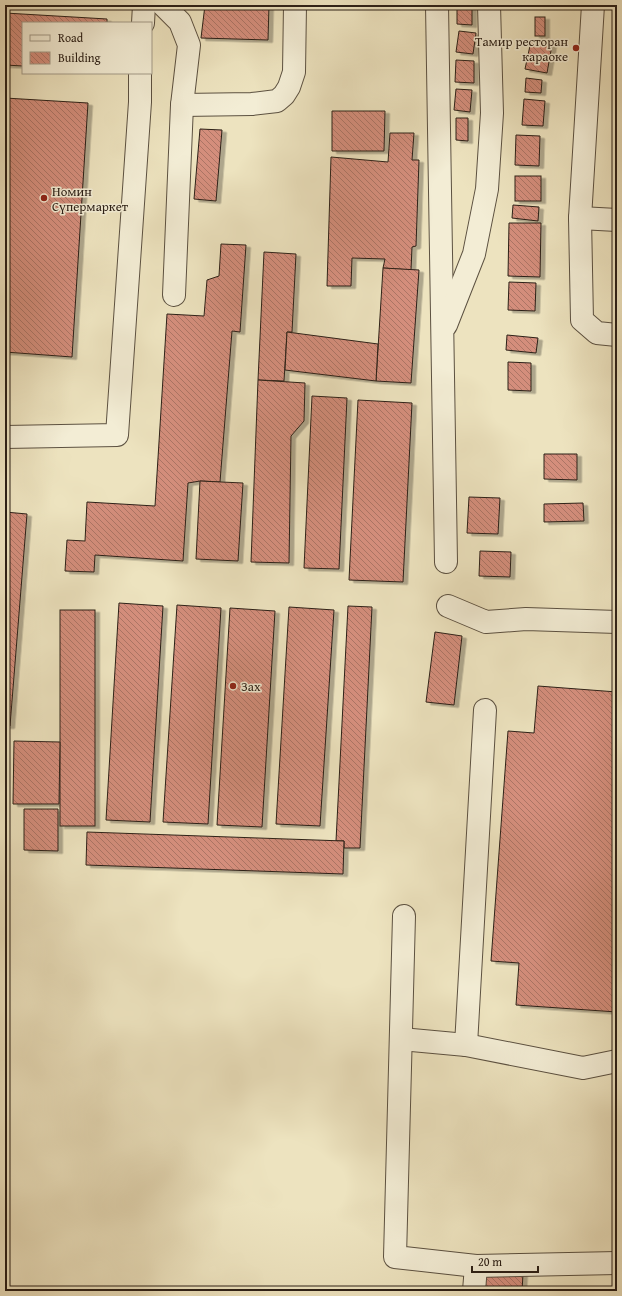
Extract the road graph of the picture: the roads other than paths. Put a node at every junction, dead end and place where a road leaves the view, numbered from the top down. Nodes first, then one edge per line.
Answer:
1 (144, 5) edge
2 (163, 5) edge
3 (295, 5) edge
4 (437, 5) edge
5 (489, 5) edge
6 (593, 5) edge
7 (143, 22) edge
8 (140, 74) edge
9 (182, 105) junction
10 (580, 218) junction
11 (617, 220) edge
12 (174, 296) dead end
13 (617, 335) edge
14 (442, 336) junction
15 (5, 437) edge
16 (446, 562) dead end
17 (448, 606) dead end
18 (617, 622) edge
19 (485, 710) dead end
20 (404, 916) dead end
21 (401, 1039) junction
22 (466, 1045) junction
23 (617, 1061) edge
24 (617, 1263) edge
25 (476, 1266) junction
26 (474, 1291) edge

1 - 7 street
2 - 9 street
3 - 9 street
4 - 14 street
5 - 14 street
6 - 10 street
8 - 15 street
9 - 12 street
10 - 11 street
10 - 13 street
14 - 16 street
17 - 18 street
19 - 22 street
20 - 21 street
21 - 22 street
21 - 25 street
22 - 23 street
24 - 25 street
25 - 26 street

